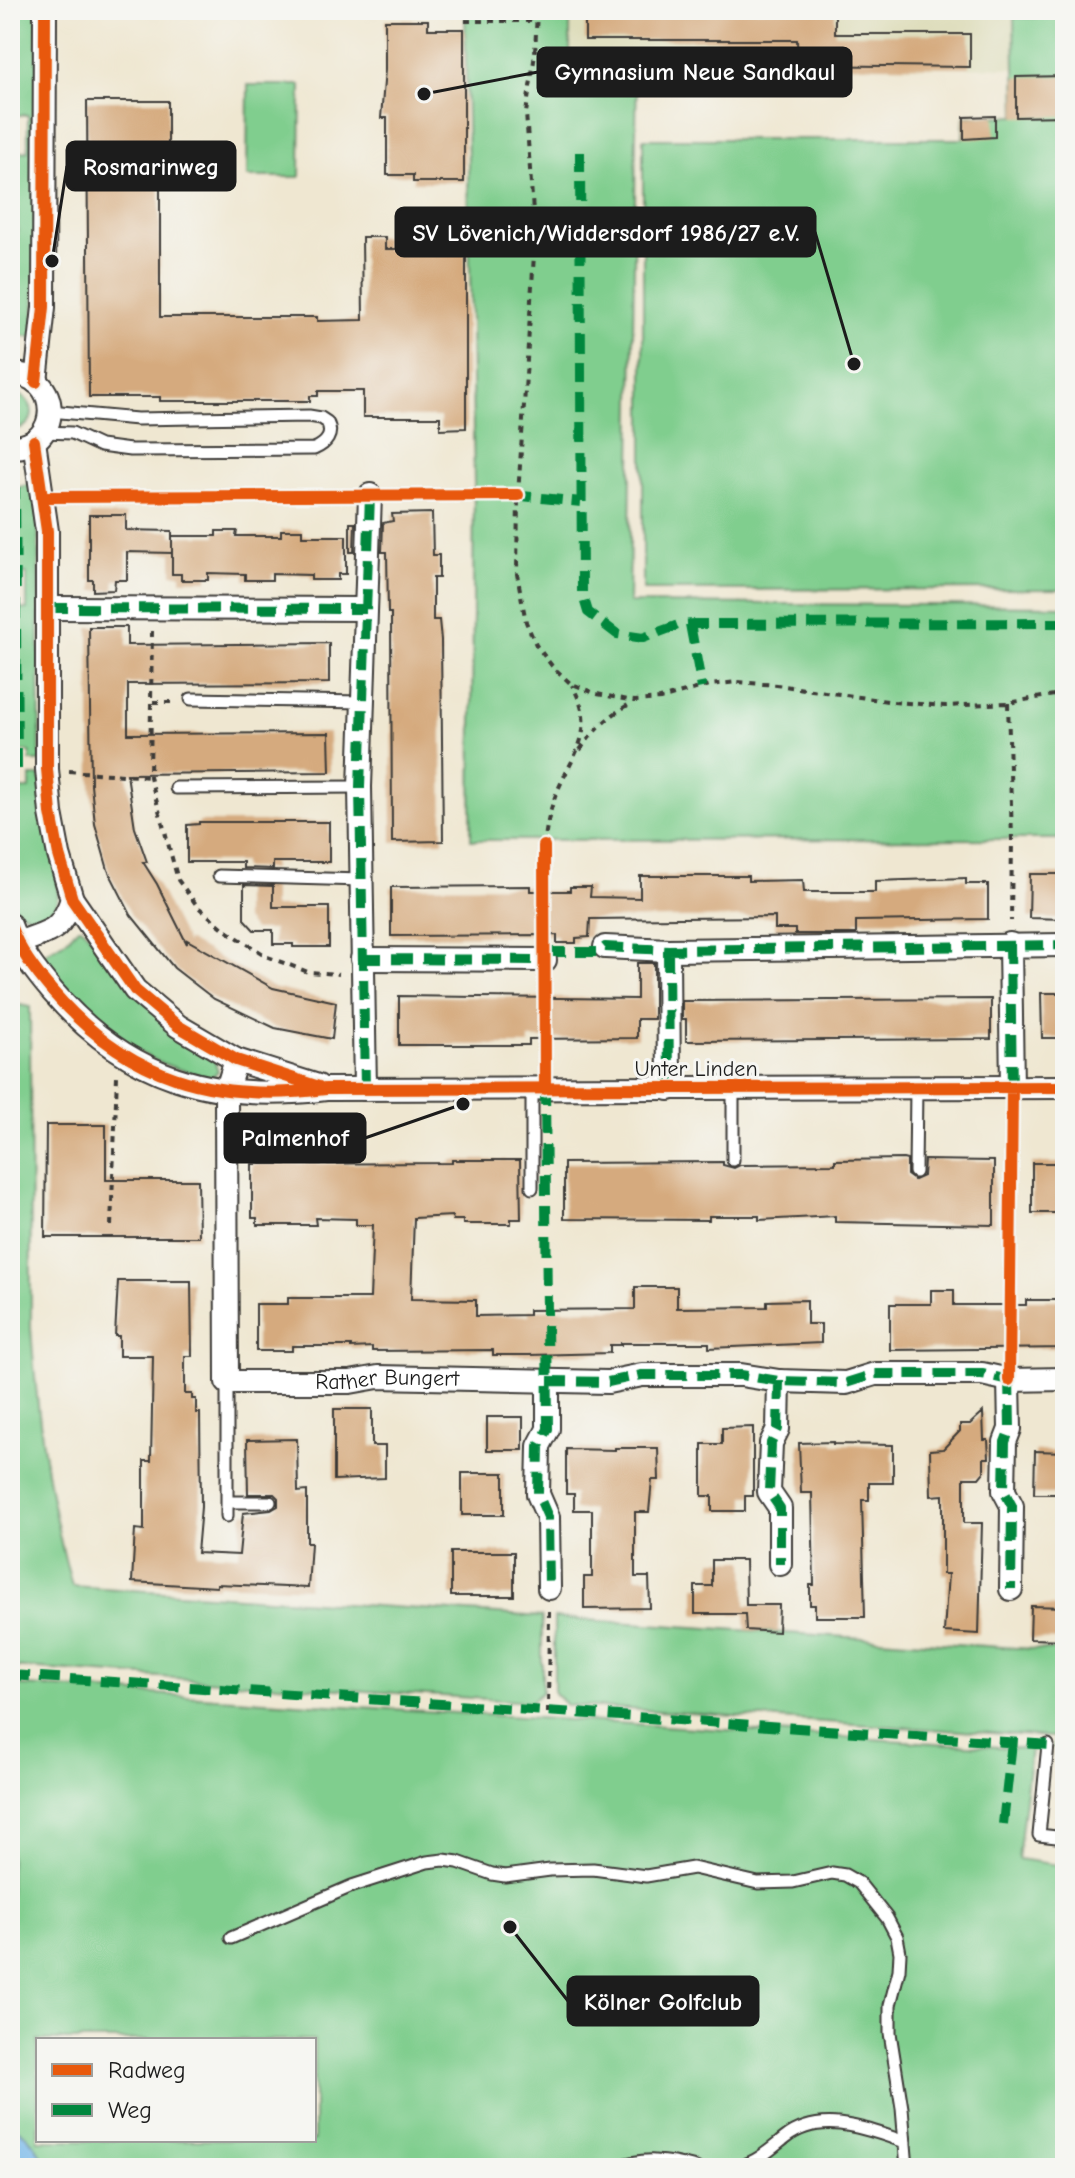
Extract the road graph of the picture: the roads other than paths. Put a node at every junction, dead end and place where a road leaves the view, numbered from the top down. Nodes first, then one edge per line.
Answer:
1 (45, 10) edge
2 (10, 374) edge
3 (36, 382) junction
4 (43, 428) junction
5 (10, 447) edge
6 (370, 495) dead end
7 (48, 608) junction
8 (366, 609) junction
9 (191, 699) dead end
10 (364, 702) junction
11 (360, 787) junction
12 (176, 788) dead end
13 (219, 876) dead end
14 (362, 880) junction
15 (72, 899) junction
16 (12, 939) edge
17 (1010, 944) junction
18 (1065, 945) edge
19 (605, 947) dead end
20 (668, 950) junction
21 (362, 959) junction
22 (545, 960) dead end
23 (236, 1060) junction
24 (1065, 1087) edge
25 (916, 1088) junction
26 (1012, 1088) junction
27 (326, 1089) junction
28 (365, 1089) junction
29 (532, 1089) junction
30 (669, 1089) junction
31 (733, 1089) junction
32 (226, 1092) junction
33 (733, 1160) dead end
34 (915, 1172) dead end
35 (532, 1188) dead end
36 (1065, 1379) edge
37 (1009, 1380) junction
38 (548, 1381) junction
39 (779, 1381) junction
40 (227, 1382) junction
41 (227, 1502) junction
42 (270, 1502) dead end
43 (227, 1516) dead end
44 (780, 1564) dead end
45 (549, 1588) road end
46 (1011, 1589) dead end
47 (1048, 1745) dead end
48 (1065, 1838) edge
49 (231, 1938) dead end
50 (905, 2142) junction
51 (613, 2168) edge
52 (696, 2168) edge
53 (730, 2168) edge
54 (907, 2168) edge

1 - 3 street
2 - 3 street
3 - 4 street, Unter Linden
4 - 4 lane
4 - 5 street
4 - 7 street, Unter Linden
6 - 8 street
7 - 8 street
7 - 15 street, Unter Linden
8 - 10 street
9 - 10 lane
10 - 11 street
11 - 12 lane
11 - 14 street
13 - 14 lane
14 - 21 street
15 - 16 street, Unter Linden
15 - 23 street, Unter Linden
16 - 32 street, Unter Linden
17 - 18 street
17 - 20 street
17 - 26 street
19 - 20 street
20 - 30 street, Unter Linden
21 - 22 street
21 - 28 street
23 - 27 street, Unter Linden
23 - 32 street
24 - 26 street, Unter Linden
25 - 26 street, Unter Linden
25 - 31 street, Unter Linden
25 - 34 lane
27 - 28 street, Unter Linden
27 - 32 street, Unter Linden
28 - 29 street, Unter Linden
29 - 30 street, Unter Linden
29 - 35 lane
30 - 31 street, Unter Linden
31 - 33 lane
32 - 40 street
36 - 37 street, Rather Bungert
37 - 39 street, Rather Bungert
37 - 46 street
38 - 39 street, Rather Bungert
38 - 40 street, Rather Bungert
38 - 45 street
39 - 44 street
40 - 41 lane
41 - 42 lane
41 - 43 lane
47 - 48 lane
49 - 50 lane
50 - 53 lane
50 - 54 lane
51 - 52 lane

